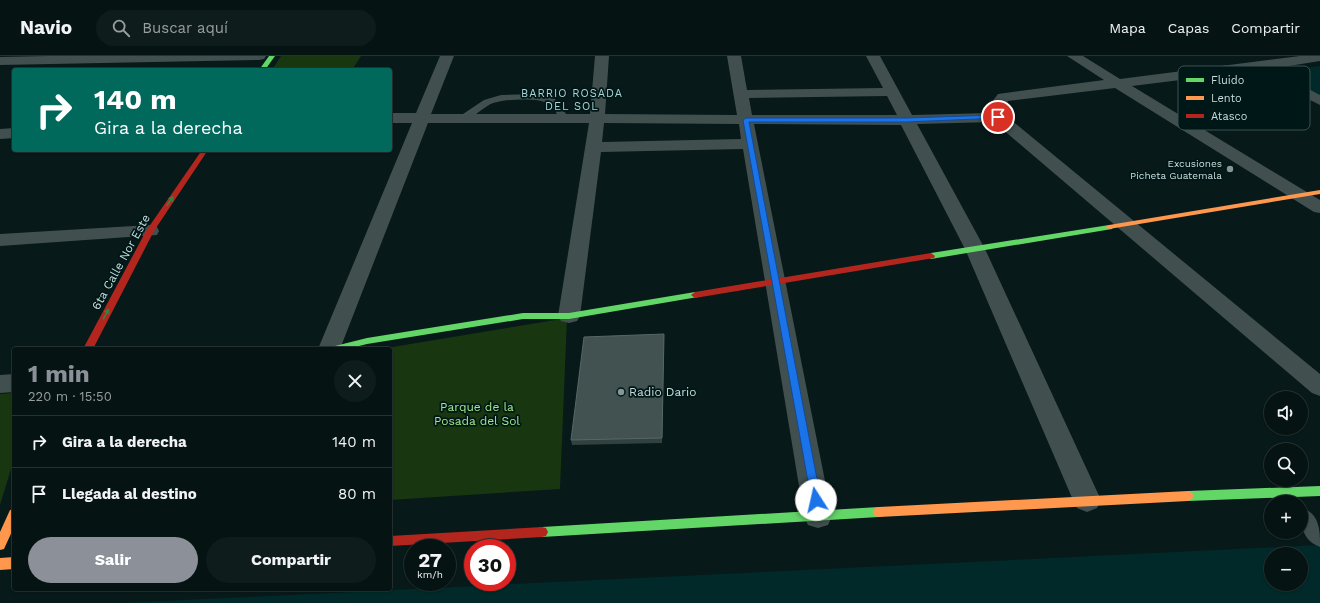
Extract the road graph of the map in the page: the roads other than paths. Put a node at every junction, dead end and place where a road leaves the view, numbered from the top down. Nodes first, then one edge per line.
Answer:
1 (259, 56) edge
2 (272, 56) edge
3 (447, 56) edge
4 (602, 56) edge
5 (734, 56) edge
6 (873, 56) edge
7 (1074, 56) edge
8 (1235, 56) edge
9 (1320, 57) edge
10 (0, 61) edge
11 (1255, 66) edge
12 (1263, 66) edge
13 (263, 68) edge
14 (1178, 75) edge
15 (1115, 82) junction
16 (891, 92) junction
17 (741, 94) junction
18 (1310, 95) edge
19 (1320, 100) edge
20 (422, 117) junction
21 (998, 117) junction
22 (392, 118) edge
23 (462, 118) junction
24 (564, 118) junction
25 (597, 119) junction
26 (746, 120) junction
27 (906, 120) junction
28 (1178, 121) edge
29 (1193, 130) edge
30 (12, 133) edge
31 (0, 134) edge
32 (749, 144) junction
33 (592, 147) junction
34 (205, 152) edge
35 (1320, 192) edge
36 (1299, 195) junction
37 (1320, 208) edge
38 (1126, 224) junction
39 (150, 231) junction
40 (0, 240) edge
41 (975, 249) junction
42 (776, 282) junction
43 (569, 316) junction
44 (89, 347) edge
45 (330, 347) edge
46 (342, 347) edge
47 (12, 383) edge
48 (0, 384) edge
49 (1320, 387) edge
50 (1320, 491) edge
51 (1301, 495) edge
52 (1264, 498) edge
53 (1087, 500) junction
54 (818, 516) junction
55 (12, 518) edge
56 (1308, 524) edge
57 (1320, 539) edge
58 (392, 541) edge
59 (0, 545) edge
60 (12, 563) edge
61 (0, 564) edge

1 - 10 street
2 - 13 main road
3 - 20 street
4 - 25 street
5 - 17 street
6 - 16 street
7 - 15 street
8 - 11 street
9 - 12 street
14 - 15 street
15 - 21 street
15 - 28 street
16 - 17 street
16 - 27 street
17 - 26 street
18 - 19 street
20 - 22 street
20 - 23 street
20 - 45 street
21 - 27 street
21 - 38 street
23 - 24 street
23 - 24 lane
24 - 25 street
25 - 26 street
25 - 33 street
26 - 27 street
26 - 32 street
27 - 41 street
29 - 36 street
30 - 31 street
32 - 33 street
32 - 42 street
33 - 43 street
39 -> 34 main road, 6ta Calle Nor Este
35 - 36 main road
36 - 37 street
36 - 38 main road
38 - 41 main road
38 - 49 street
39 - 40 street
44 -> 39 main road, 6ta Calle Nor Este
41 - 42 main road
41 - 53 street
42 - 43 main road
42 - 54 street
43 - 46 main road
47 - 48 street
50 - 51 main road
52 - 53 main road
53 - 54 main road
54 - 58 main road
55 - 59 main road
56 - 57 lane
60 - 61 main road

